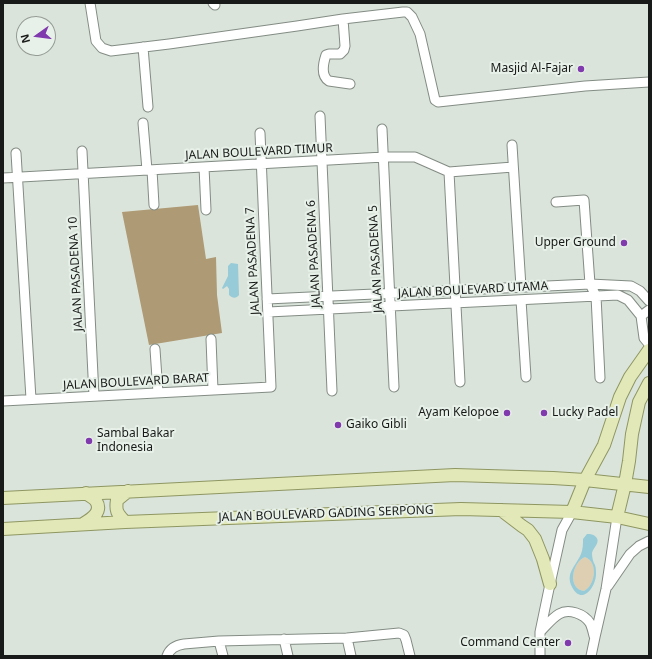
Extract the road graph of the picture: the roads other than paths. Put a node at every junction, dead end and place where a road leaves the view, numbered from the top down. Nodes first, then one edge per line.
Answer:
1 (90, 3) edge
2 (343, 19) junction
3 (143, 47) junction
4 (649, 82) edge
5 (350, 84) dead end
6 (148, 107) dead end
7 (320, 116) dead end
8 (143, 123) dead end
9 (382, 129) dead end
10 (260, 133) dead end
11 (512, 145) dead end
12 (82, 151) dead end
13 (16, 153) dead end
14 (384, 157) junction
15 (322, 161) junction
16 (261, 164) junction
17 (204, 167) junction
18 (513, 167) junction
19 (149, 170) junction
20 (449, 172) junction
21 (83, 174) junction
22 (18, 177) junction
23 (3, 178) edge
24 (556, 202) dead end
25 (154, 205) dead end
26 (206, 210) dead end
27 (590, 284) junction
28 (521, 287) junction
29 (456, 290) junction
30 (390, 294) junction
31 (328, 296) junction
32 (596, 296) junction
33 (267, 299) junction
34 (522, 300) junction
35 (649, 301) edge
36 (456, 303) junction
37 (390, 306) junction
38 (328, 309) junction
39 (649, 310) edge
40 (268, 312) junction
41 (641, 316) junction
42 (211, 339) dead end
43 (649, 344) edge
44 (155, 348) dead end
45 (649, 350) edge
46 (526, 377) dead end
47 (600, 378) dead end
48 (460, 382) dead end
49 (649, 383) edge
50 (271, 387) joint
51 (394, 387) dead end
52 (213, 390) junction
53 (332, 391) dead end
54 (158, 393) junction
55 (94, 396) junction
56 (31, 399) junction
57 (3, 401) edge
58 (585, 480) junction
59 (625, 484) junction
60 (649, 487) edge
61 (128, 491) junction
62 (86, 493) junction
63 (3, 498) edge
64 (501, 510) junction
65 (572, 512) junction
66 (617, 517) junction
67 (125, 522) junction
68 (83, 524) junction
69 (649, 524) edge
70 (3, 529) edge
71 (649, 541) edge
72 (550, 584) junction
73 (606, 589) junction
74 (540, 632) junction
75 (595, 637) junction
76 (347, 638) junction
77 (284, 639) junction
78 (219, 641) junction
79 (166, 656) edge
80 (223, 656) edge
81 (288, 656) edge
82 (351, 656) edge
83 (410, 656) edge
84 (540, 656) edge
85 (591, 656) edge

1 - 3 street
2 - 3 street
2 - 4 street
2 - 5 street
3 - 6 street
7 - 15 street, JALAN PASADENA 6
8 - 19 street
9 - 14 street, JALAN PASADENA 5
10 - 16 street, JALAN PASADENA 7
11 - 18 street
12 - 21 street, JALAN PASADENA 10
13 - 22 street
14 - 15 street, JALAN BOULEVARD TIMUR
14 - 20 street, JALAN BOULEVARD TIMUR
14 - 30 street, JALAN PASADENA 5
15 - 16 street, JALAN BOULEVARD TIMUR
15 - 31 street, JALAN PASADENA 6
16 - 17 street, JALAN BOULEVARD TIMUR
16 - 33 street, JALAN PASADENA 7
17 - 19 street, JALAN BOULEVARD TIMUR
17 - 26 street
18 - 20 street, JALAN BOULEVARD TIMUR
18 - 28 street
19 - 21 street, JALAN BOULEVARD TIMUR
19 - 25 street
20 - 29 street
21 - 22 street, JALAN BOULEVARD TIMUR
21 - 55 street, JALAN PASADENA 10
22 - 23 street, JALAN BOULEVARD TIMUR
22 - 56 street
24 - 27 street
27 - 28 street, JALAN BOULEVARD UTAMA
27 - 32 street
27 - 35 street, JALAN BOULEVARD UTAMA
28 - 29 street, JALAN BOULEVARD UTAMA
29 - 30 street, JALAN BOULEVARD UTAMA
29 - 36 street
30 - 31 street, JALAN BOULEVARD UTAMA
30 - 37 street, JALAN PASADENA 5
31 - 33 street, JALAN BOULEVARD UTAMA
31 - 38 street, JALAN PASADENA 6
32 - 34 street, JALAN BOULEVARD UTAMA
32 - 41 street, JALAN BOULEVARD UTAMA
32 - 47 street
33 - 40 street, JALAN PASADENA 7
34 - 36 street, JALAN BOULEVARD UTAMA
34 - 46 street
36 - 37 street, JALAN BOULEVARD UTAMA
36 - 48 street
37 - 38 street, JALAN BOULEVARD UTAMA
37 - 51 street, JALAN PASADENA 5
38 - 40 street, JALAN BOULEVARD UTAMA
38 - 53 street, JALAN PASADENA 6
39 - 41 street
40 - 50 street, JALAN PASADENA 7
41 - 43 street
42 - 52 street
44 - 54 street
45 - 58 main road
49 - 59 main road
50 - 52 street, JALAN BOULEVARD BARAT
52 - 54 street, JALAN BOULEVARD BARAT
54 - 55 street, JALAN BOULEVARD BARAT
55 - 56 street, JALAN BOULEVARD BARAT
56 - 57 street, JALAN BOULEVARD BARAT
58 - 59 main road
58 - 61 main road
58 - 65 main road
59 - 60 main road
59 - 66 main road
61 - 62 main road
61 - 67 main road
62 - 63 main road
62 - 68 main road
64 - 65 main road, JALAN BOULEVARD GADING SERPONG
64 - 67 main road, JALAN BOULEVARD GADING SERPONG
64 - 72 main road
65 - 66 main road, JALAN BOULEVARD GADING SERPONG
65 - 72 street
66 - 69 main road, JALAN BOULEVARD GADING SERPONG
66 - 73 street
67 - 68 main road, JALAN BOULEVARD GADING SERPONG
68 - 70 main road, JALAN BOULEVARD GADING SERPONG
71 - 73 street
72 - 74 street
73 - 75 street
74 - 75 street
74 - 84 street
75 - 85 street
76 - 77 street
76 - 82 street
76 - 83 street
77 - 78 street
77 - 81 street
78 - 79 street
78 - 80 street

